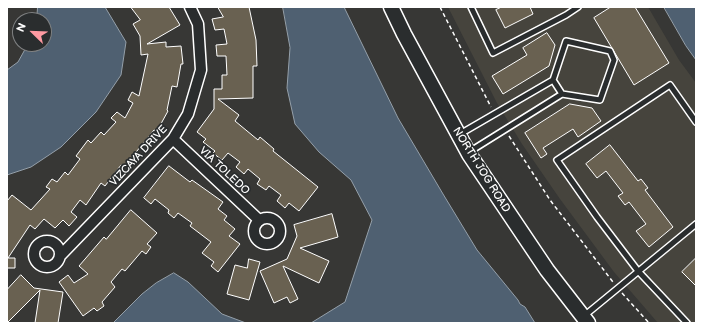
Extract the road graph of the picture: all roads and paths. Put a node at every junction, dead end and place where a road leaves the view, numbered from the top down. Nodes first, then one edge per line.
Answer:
1 (190, 7) edge
2 (391, 7) edge
3 (440, 7) edge
4 (471, 7) edge
5 (578, 7) edge
6 (553, 80) junction
7 (562, 94) junction
8 (496, 114) junction
9 (696, 122) edge
10 (505, 129) junction
11 (459, 135) junction
12 (172, 139) junction
13 (468, 152) junction
14 (260, 220) dead end
15 (696, 224) edge
16 (60, 256) dead end
17 (638, 271) junction
18 (618, 288) junction
19 (585, 320) edge
20 (649, 323) edge
21 (687, 323) edge

1 - 12 street, VIZCAYA DRIVE
2 - 11 street, NORTH JOG ROAD
3 - 8 path
4 - 5 lane
6 - 7 lane
6 - 7 lane
6 - 8 lane
7 - 10 lane
8 - 11 lane
9 - 17 lane
10 - 13 lane
10 - 18 path
11 - 13 street, NORTH JOG ROAD
12 - 14 street, VIA TOLEDO
12 - 16 street, VIZCAYA DRIVE
13 - 19 street, NORTH JOG ROAD
15 - 17 lane
17 - 18 lane
17 - 21 lane
18 - 19 lane
18 - 20 path

